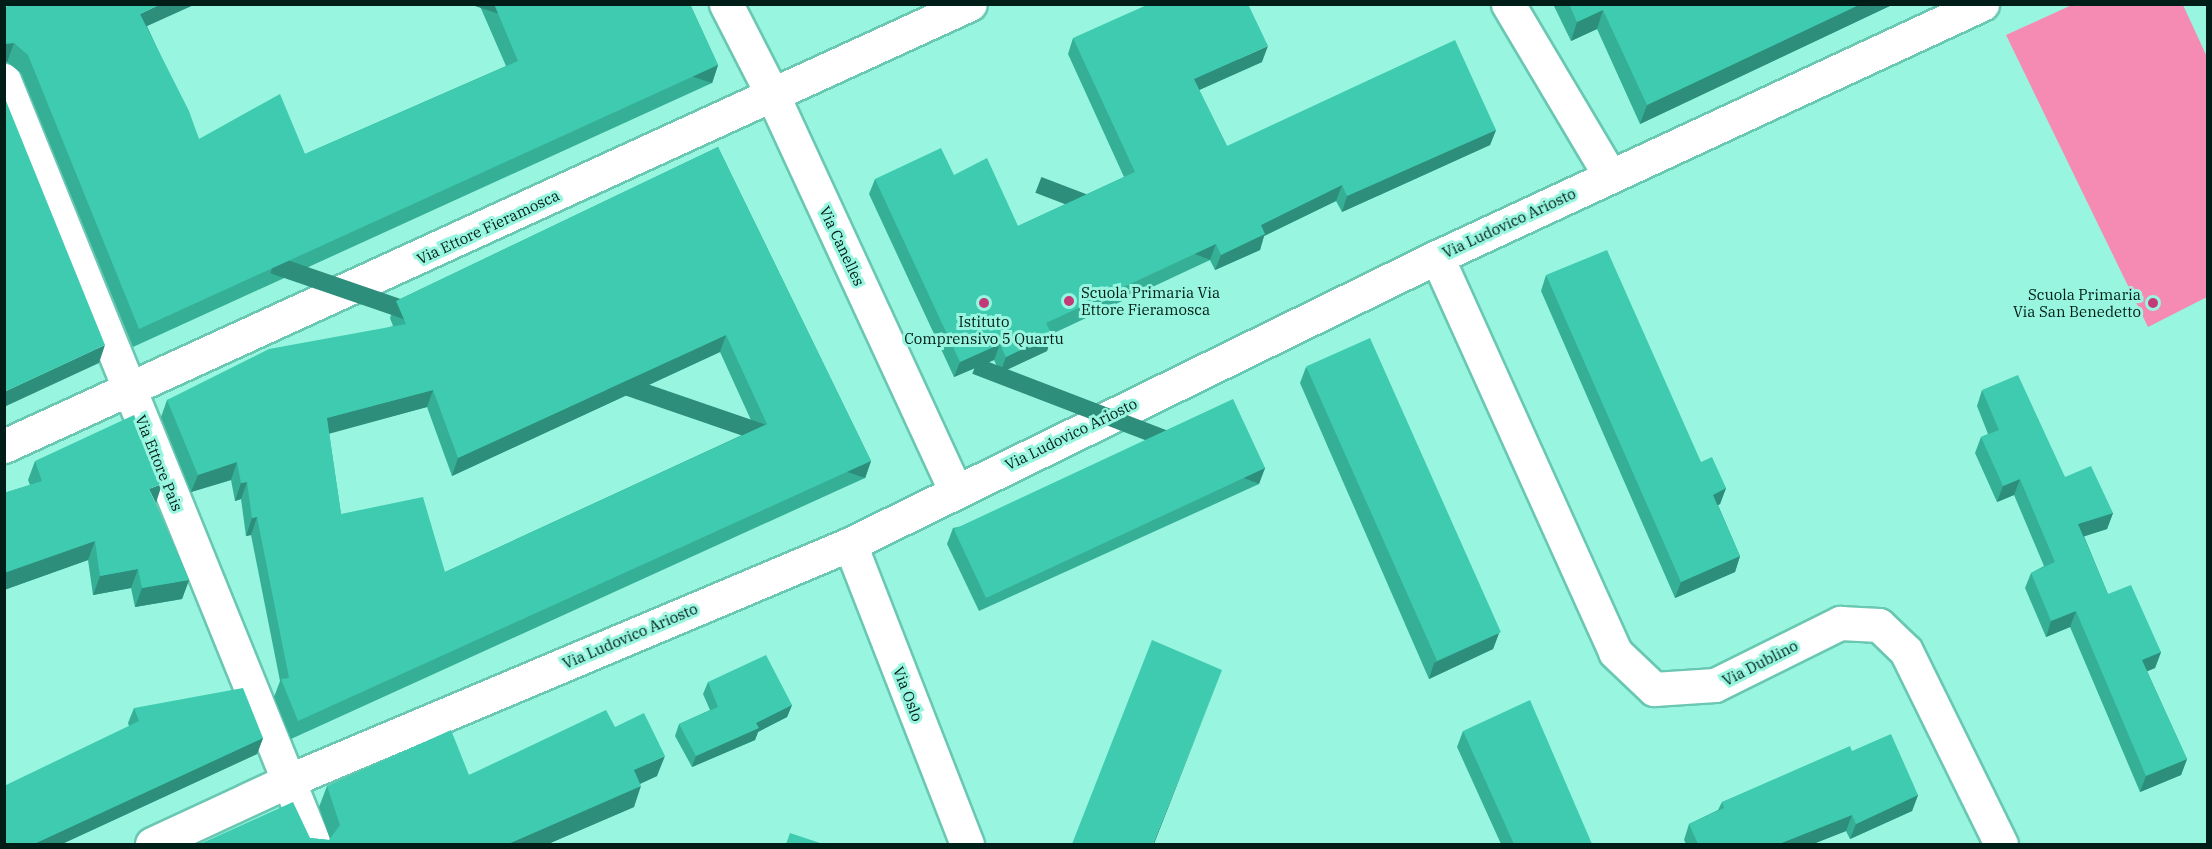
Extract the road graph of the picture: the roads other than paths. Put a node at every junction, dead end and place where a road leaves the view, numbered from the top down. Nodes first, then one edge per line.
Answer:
1 (726, 4) edge
2 (970, 4) edge
3 (1508, 4) edge
4 (1982, 4) edge
5 (4, 80) edge
6 (773, 96) junction
7 (1610, 176) junction
8 (1437, 257) junction
9 (130, 391) junction
10 (4, 446) edge
11 (955, 490) junction
12 (850, 544) junction
13 (290, 780) junction
14 (152, 844) edge
15 (314, 844) edge
16 (967, 844) edge
17 (2001, 844) edge

1 - 6 street, Via Canelles
2 - 6 street, Via Ettore Fieramosca
3 - 7 street
4 - 7 street, Via Ludovico Ariosto
5 - 9 street, Via Ettore Pais
6 - 9 street, Via Ettore Fieramosca
6 - 11 street, Via Canelles
7 - 8 street, Via Ludovico Ariosto
8 - 11 street, Via Ludovico Ariosto
8 - 17 street, Via Dublino
9 - 10 street, Via Ettore Fieramosca
9 - 13 street, Via Ettore Pais
11 - 12 street, Via Ludovico Ariosto
12 - 13 street, Via Ludovico Ariosto
12 - 16 street, Via Oslo
13 - 14 street, Via Ludovico Ariosto
13 - 15 street, Via Ettore Pais

